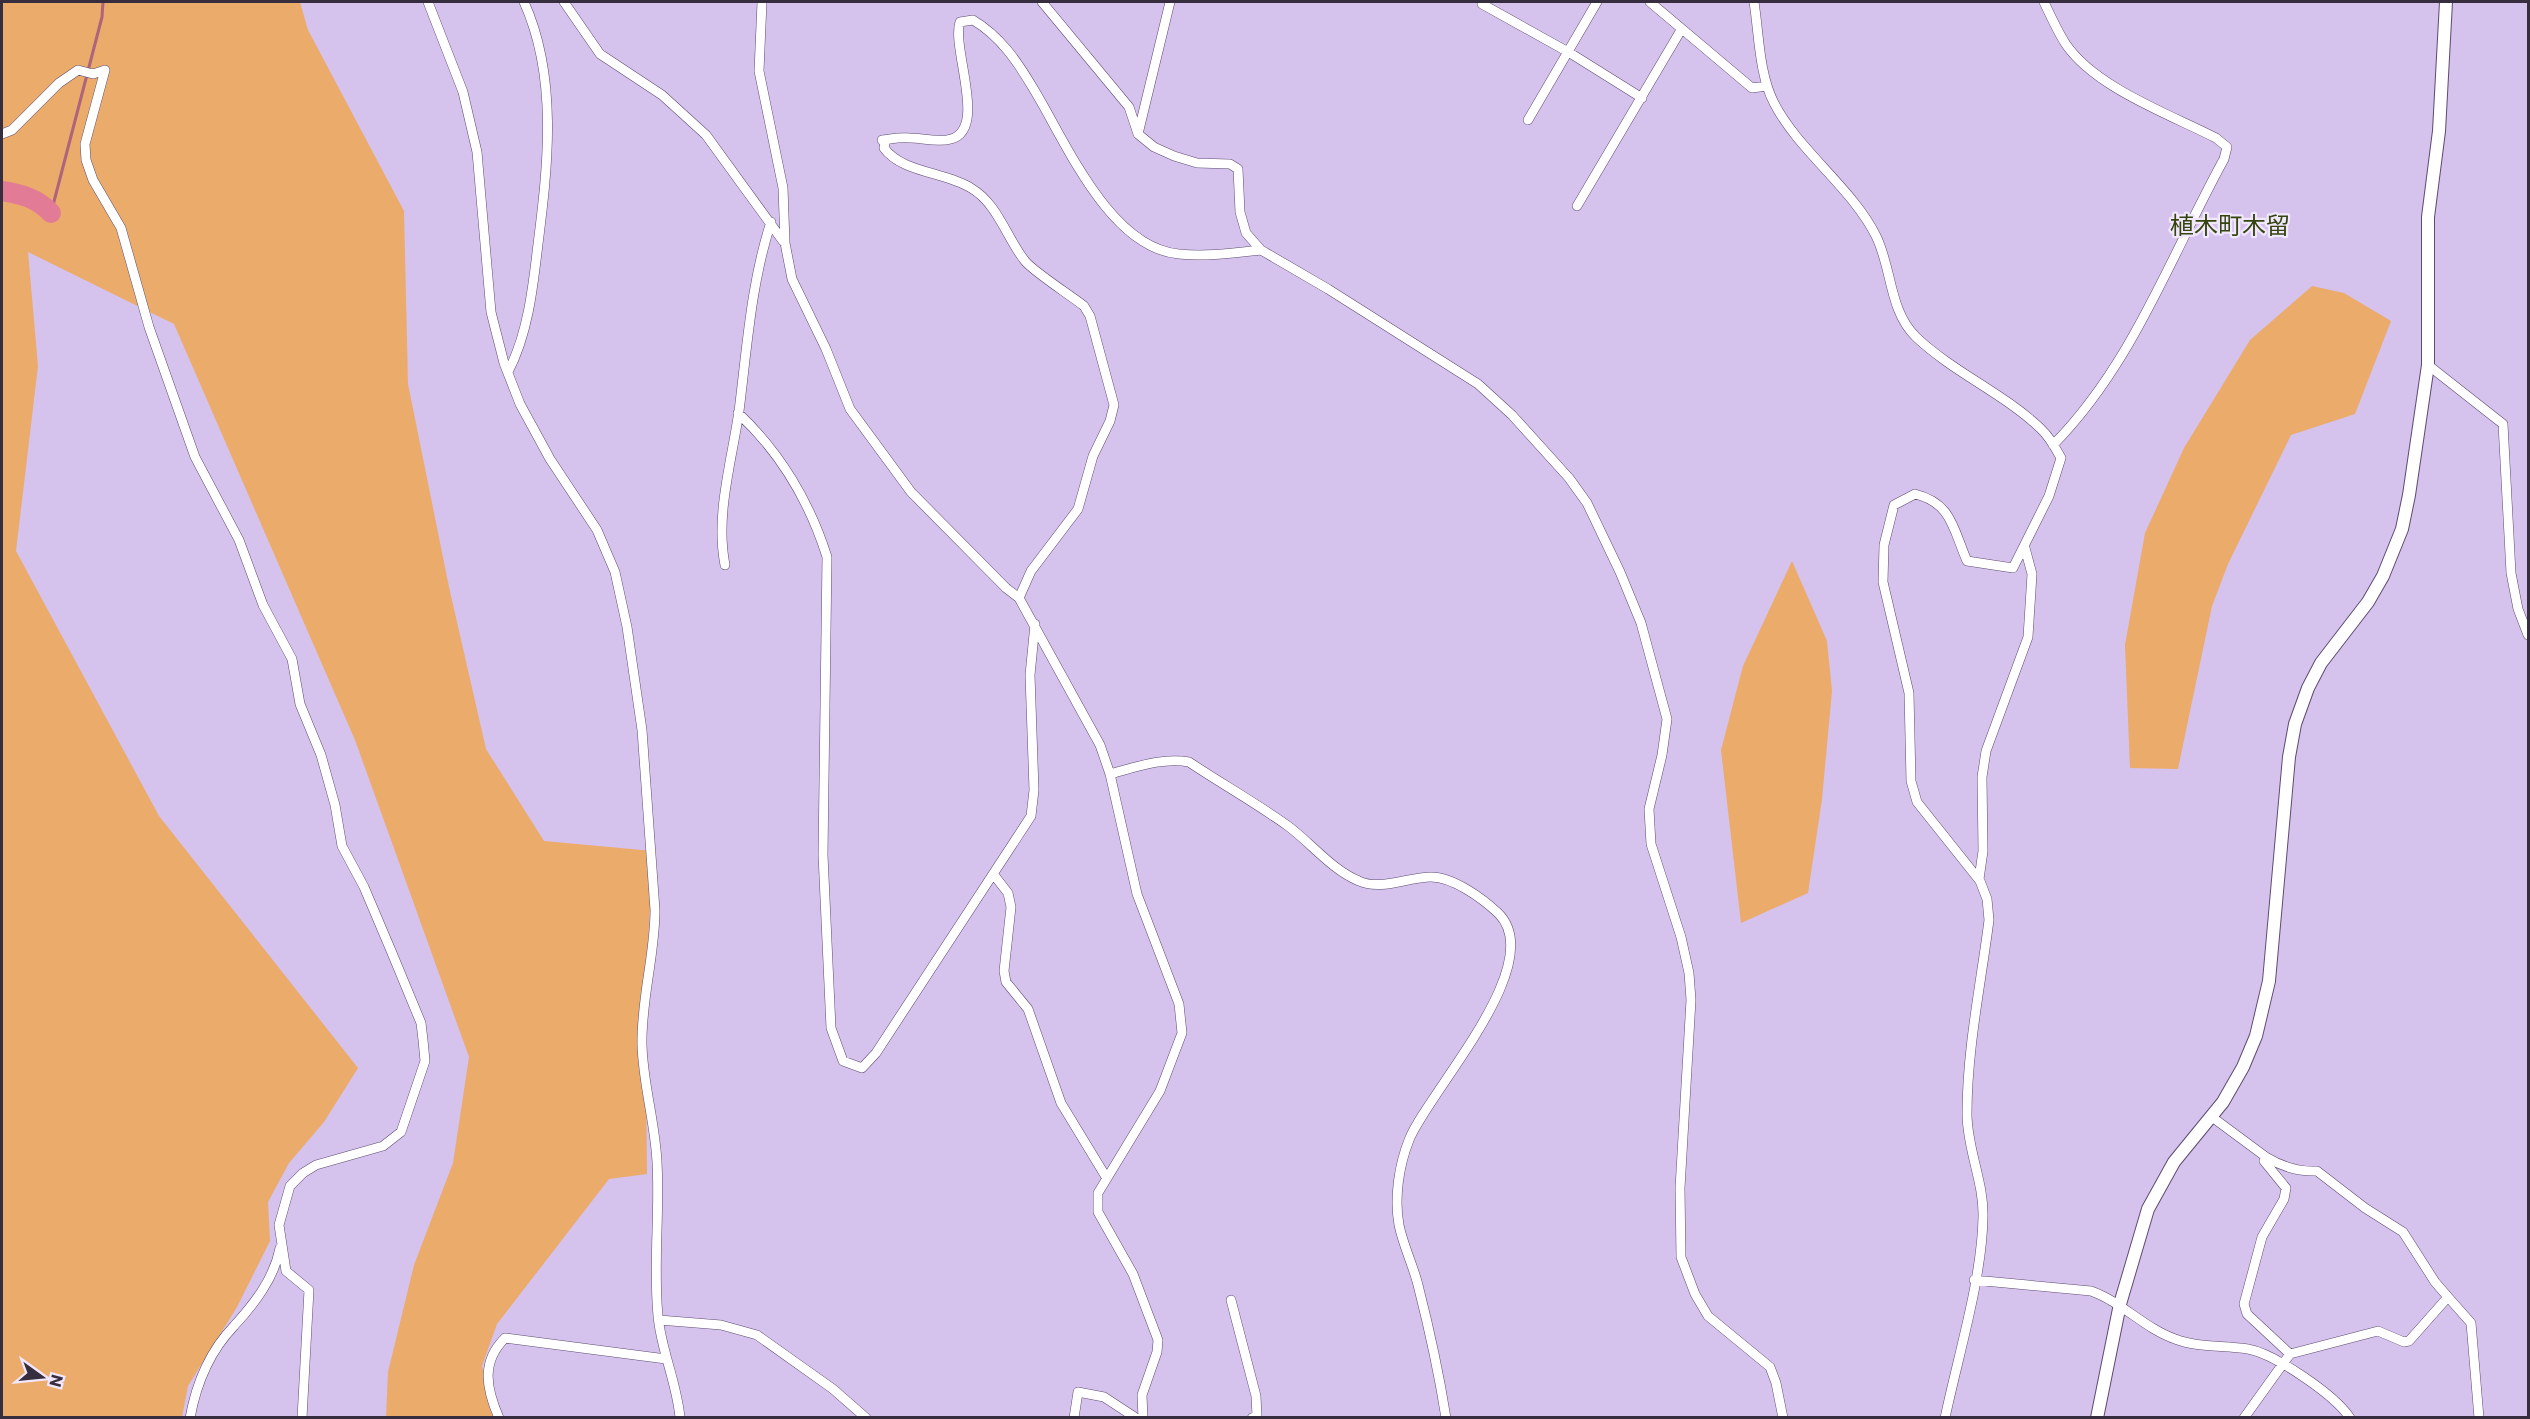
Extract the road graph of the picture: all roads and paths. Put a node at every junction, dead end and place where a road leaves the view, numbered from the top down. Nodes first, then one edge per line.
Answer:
1 (428, 2) edge
2 (524, 2) edge
3 (564, 2) edge
4 (762, 2) edge
5 (1042, 2) edge
6 (1170, 2) edge
7 (1597, 2) edge
8 (1650, 2) edge
9 (1754, 2) edge
10 (2044, 2) edge
11 (2446, 2) edge
12 (1482, 4) dead end
13 (1681, 30) junction
14 (1570, 53) junction
15 (1767, 86) junction
16 (1642, 98) junction
17 (1528, 120) dead end
18 (2, 134) edge
19 (1138, 134) junction
20 (1577, 206) dead end
21 (771, 222) junction
22 (784, 243) junction
23 (1261, 250) junction
24 (2428, 365) junction
25 (508, 372) junction
26 (738, 413) junction
27 (2054, 445) junction
28 (2025, 548) junction
29 (725, 565) dead end
30 (1018, 598) junction
31 (1035, 624) junction
32 (2529, 635) edge
33 (1110, 774) junction
34 (994, 875) junction
35 (1979, 879) junction
36 (2212, 1117) junction
37 (2266, 1157) junction
38 (1106, 1177) junction
39 (281, 1243) junction
40 (1974, 1280) junction
41 (2448, 1297) junction
42 (1231, 1300) dead end
43 (2120, 1304) junction
44 (658, 1320) junction
45 (2290, 1354) junction
46 (666, 1359) junction
47 (2280, 1364) junction
48 (190, 1418) edge
49 (302, 1418) edge
50 (499, 1418) edge
51 (680, 1418) edge
52 (866, 1418) edge
53 (1074, 1418) edge
54 (1136, 1418) edge
55 (1143, 1418) edge
56 (1252, 1418) edge
57 (1446, 1418) edge
58 (1783, 1418) edge
59 (1945, 1418) edge
60 (2097, 1418) edge
61 (2244, 1418) edge
62 (2350, 1418) edge
63 (2479, 1418) edge

1 - 25 street
2 - 25 street
3 - 21 street
4 - 22 street
5 - 19 street
6 - 19 street
7 - 14 street
8 - 13 street
9 - 15 street
10 - 27 street
11 - 24 street
12 - 14 street
13 - 15 street
13 - 16 street
14 - 16 street
14 - 17 street
15 - 27 street
16 - 20 street
18 - 39 street
19 - 23 street
21 - 22 street
21 - 26 street
22 - 30 street
23 - 30 street
23 - 58 street
24 - 32 street
24 - 36 street
25 - 44 street
26 - 29 street
26 - 34 street
27 - 28 street
28 - 35 street
28 - 35 street
30 - 31 street
31 - 33 street
31 - 34 street
33 - 38 street
33 - 57 street
34 - 38 street
35 - 40 street
36 - 37 street
36 - 43 street
37 - 41 street
37 - 45 street
38 - 55 street
39 - 48 street
39 - 49 street
40 - 43 street
40 - 59 street
41 - 45 street
41 - 63 street
42 - 56 street
43 - 47 street
43 - 60 street
44 - 46 street
44 - 52 street
45 - 47 street
46 - 50 street
46 - 51 street
47 - 61 street
47 - 62 street
53 - 54 street

